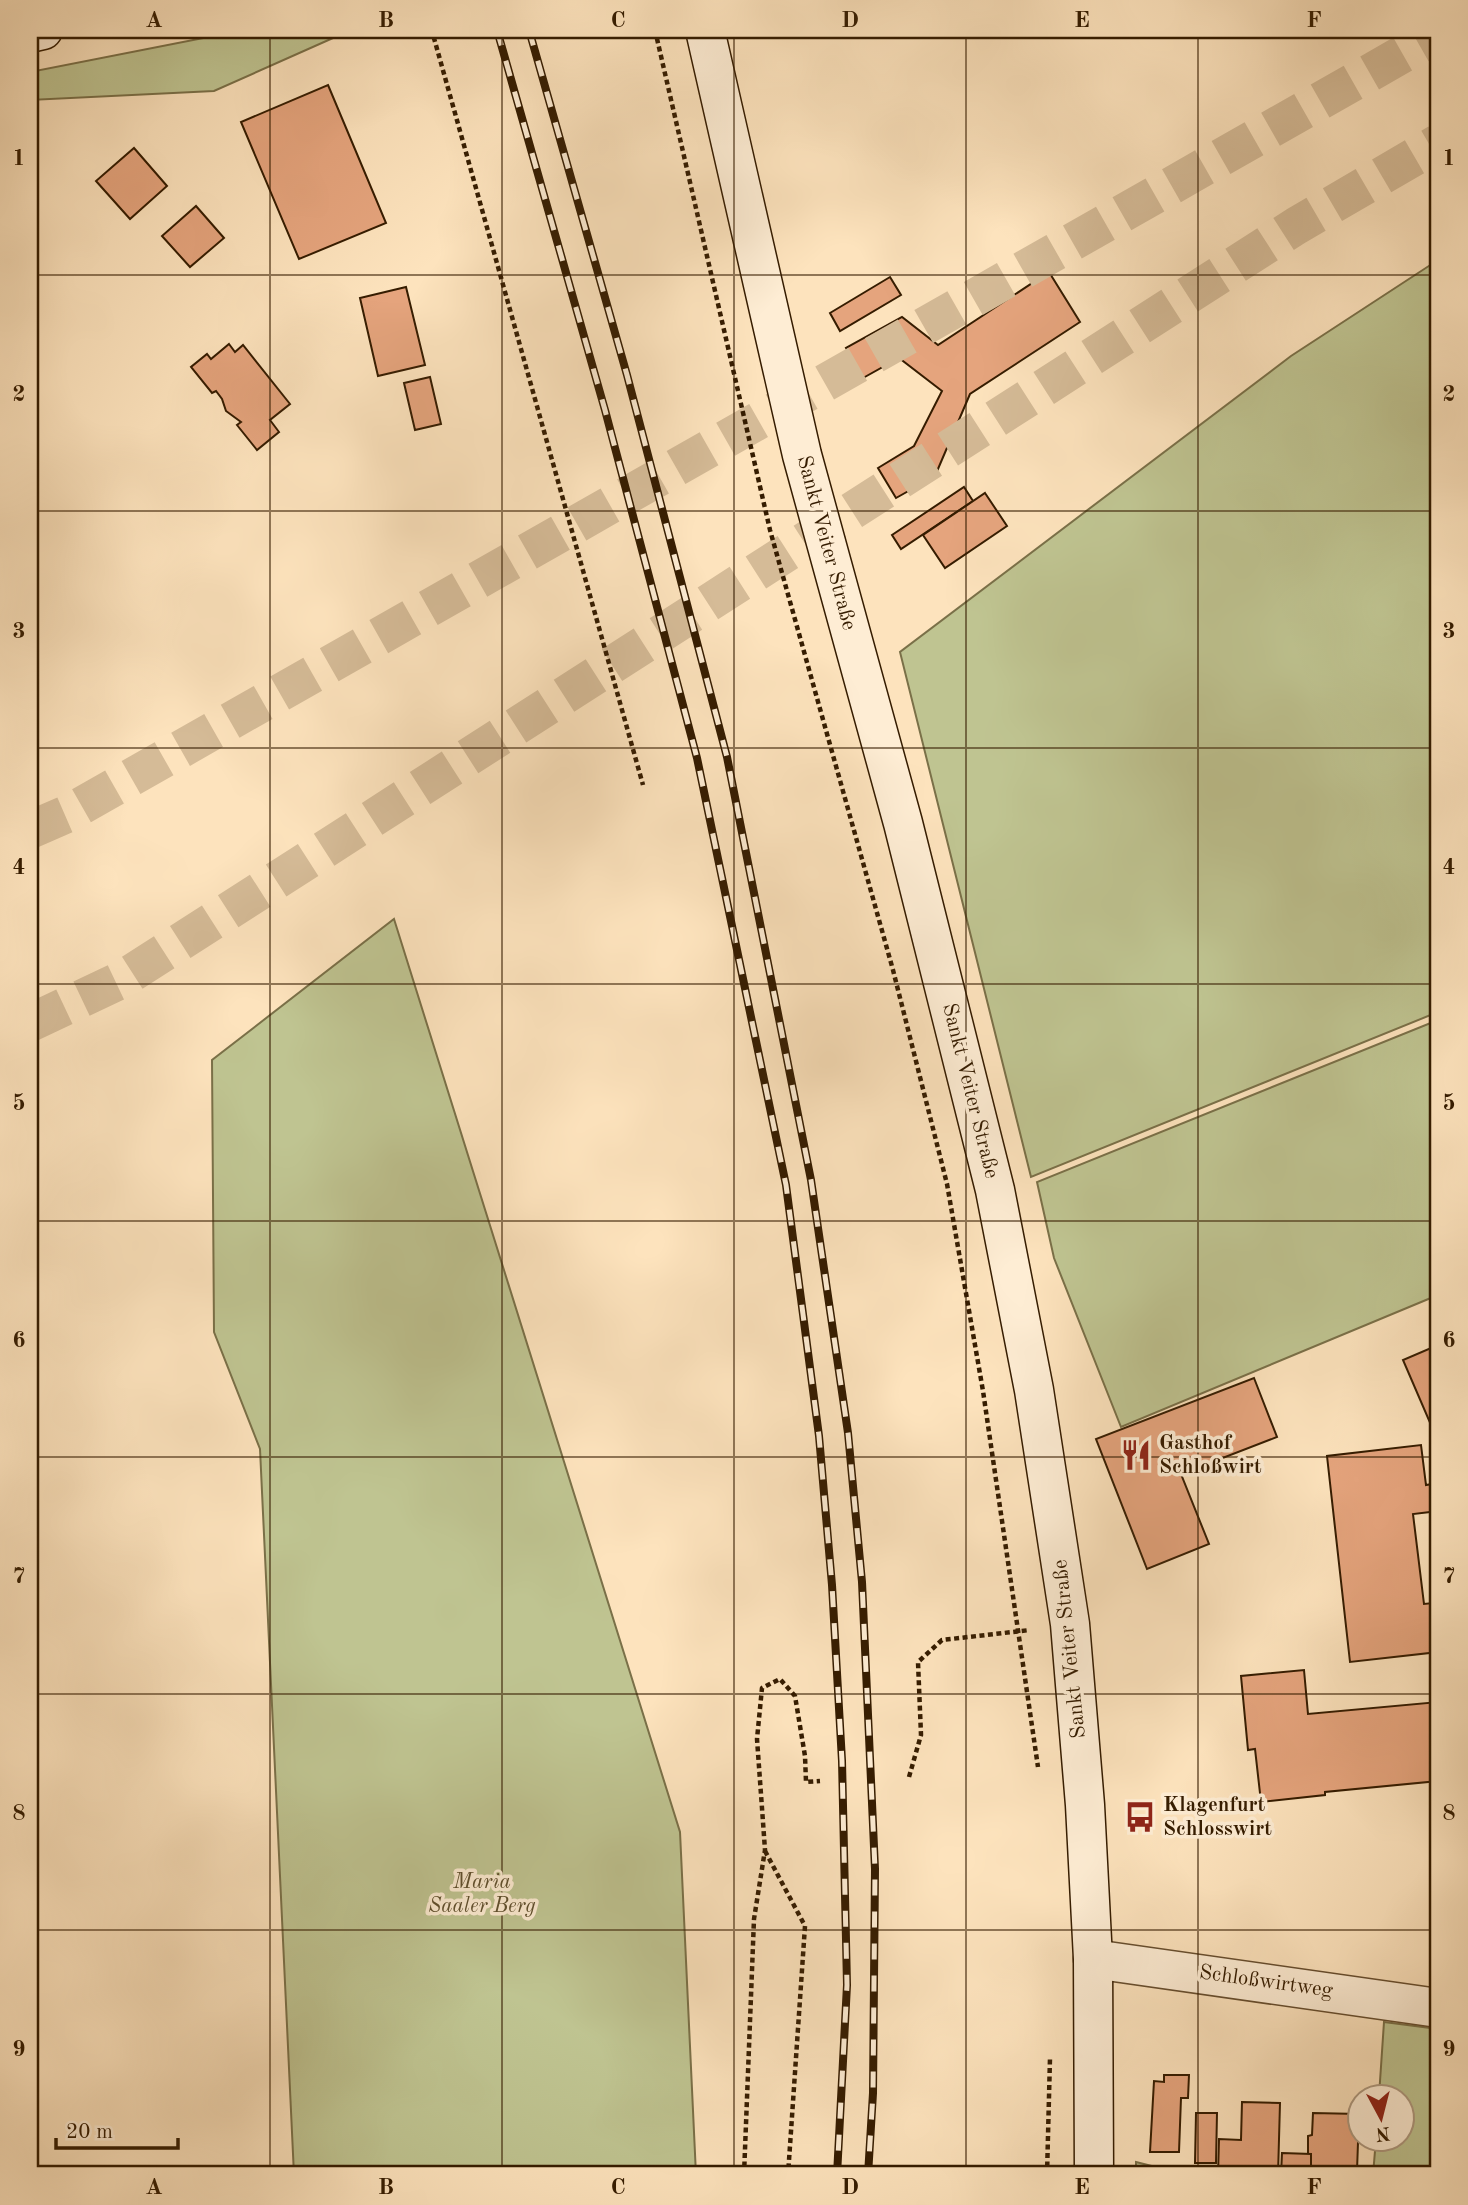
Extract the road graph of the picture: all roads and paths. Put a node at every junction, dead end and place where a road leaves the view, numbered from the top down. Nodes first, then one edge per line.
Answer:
1 (43, 30) edge
2 (430, 30) edge
3 (655, 30) edge
4 (705, 30) edge
5 (30, 33) edge
6 (643, 785) dead end
7 (1070, 1624) junction
8 (1018, 1631) junction
9 (909, 1777) dead end
10 (1040, 1779) dead end
11 (820, 1781) dead end
12 (765, 1850) junction
13 (1093, 1959) junction
14 (1438, 2008) edge
15 (1050, 2056) dead end
16 (744, 2175) edge
17 (788, 2175) edge
18 (1047, 2175) edge
19 (1094, 2175) edge

1 - 5 main road
2 - 6 path
3 - 8 path
4 - 7 main road, Sankt Veiter Straße
7 - 8 path
7 - 13 main road, Sankt Veiter Straße
8 - 9 path
8 - 10 path
11 - 12 path
12 - 16 path
12 - 17 path
13 - 14 main road, Schloßwirtweg
13 - 19 main road, Sankt Veiter Straße
15 - 18 path

